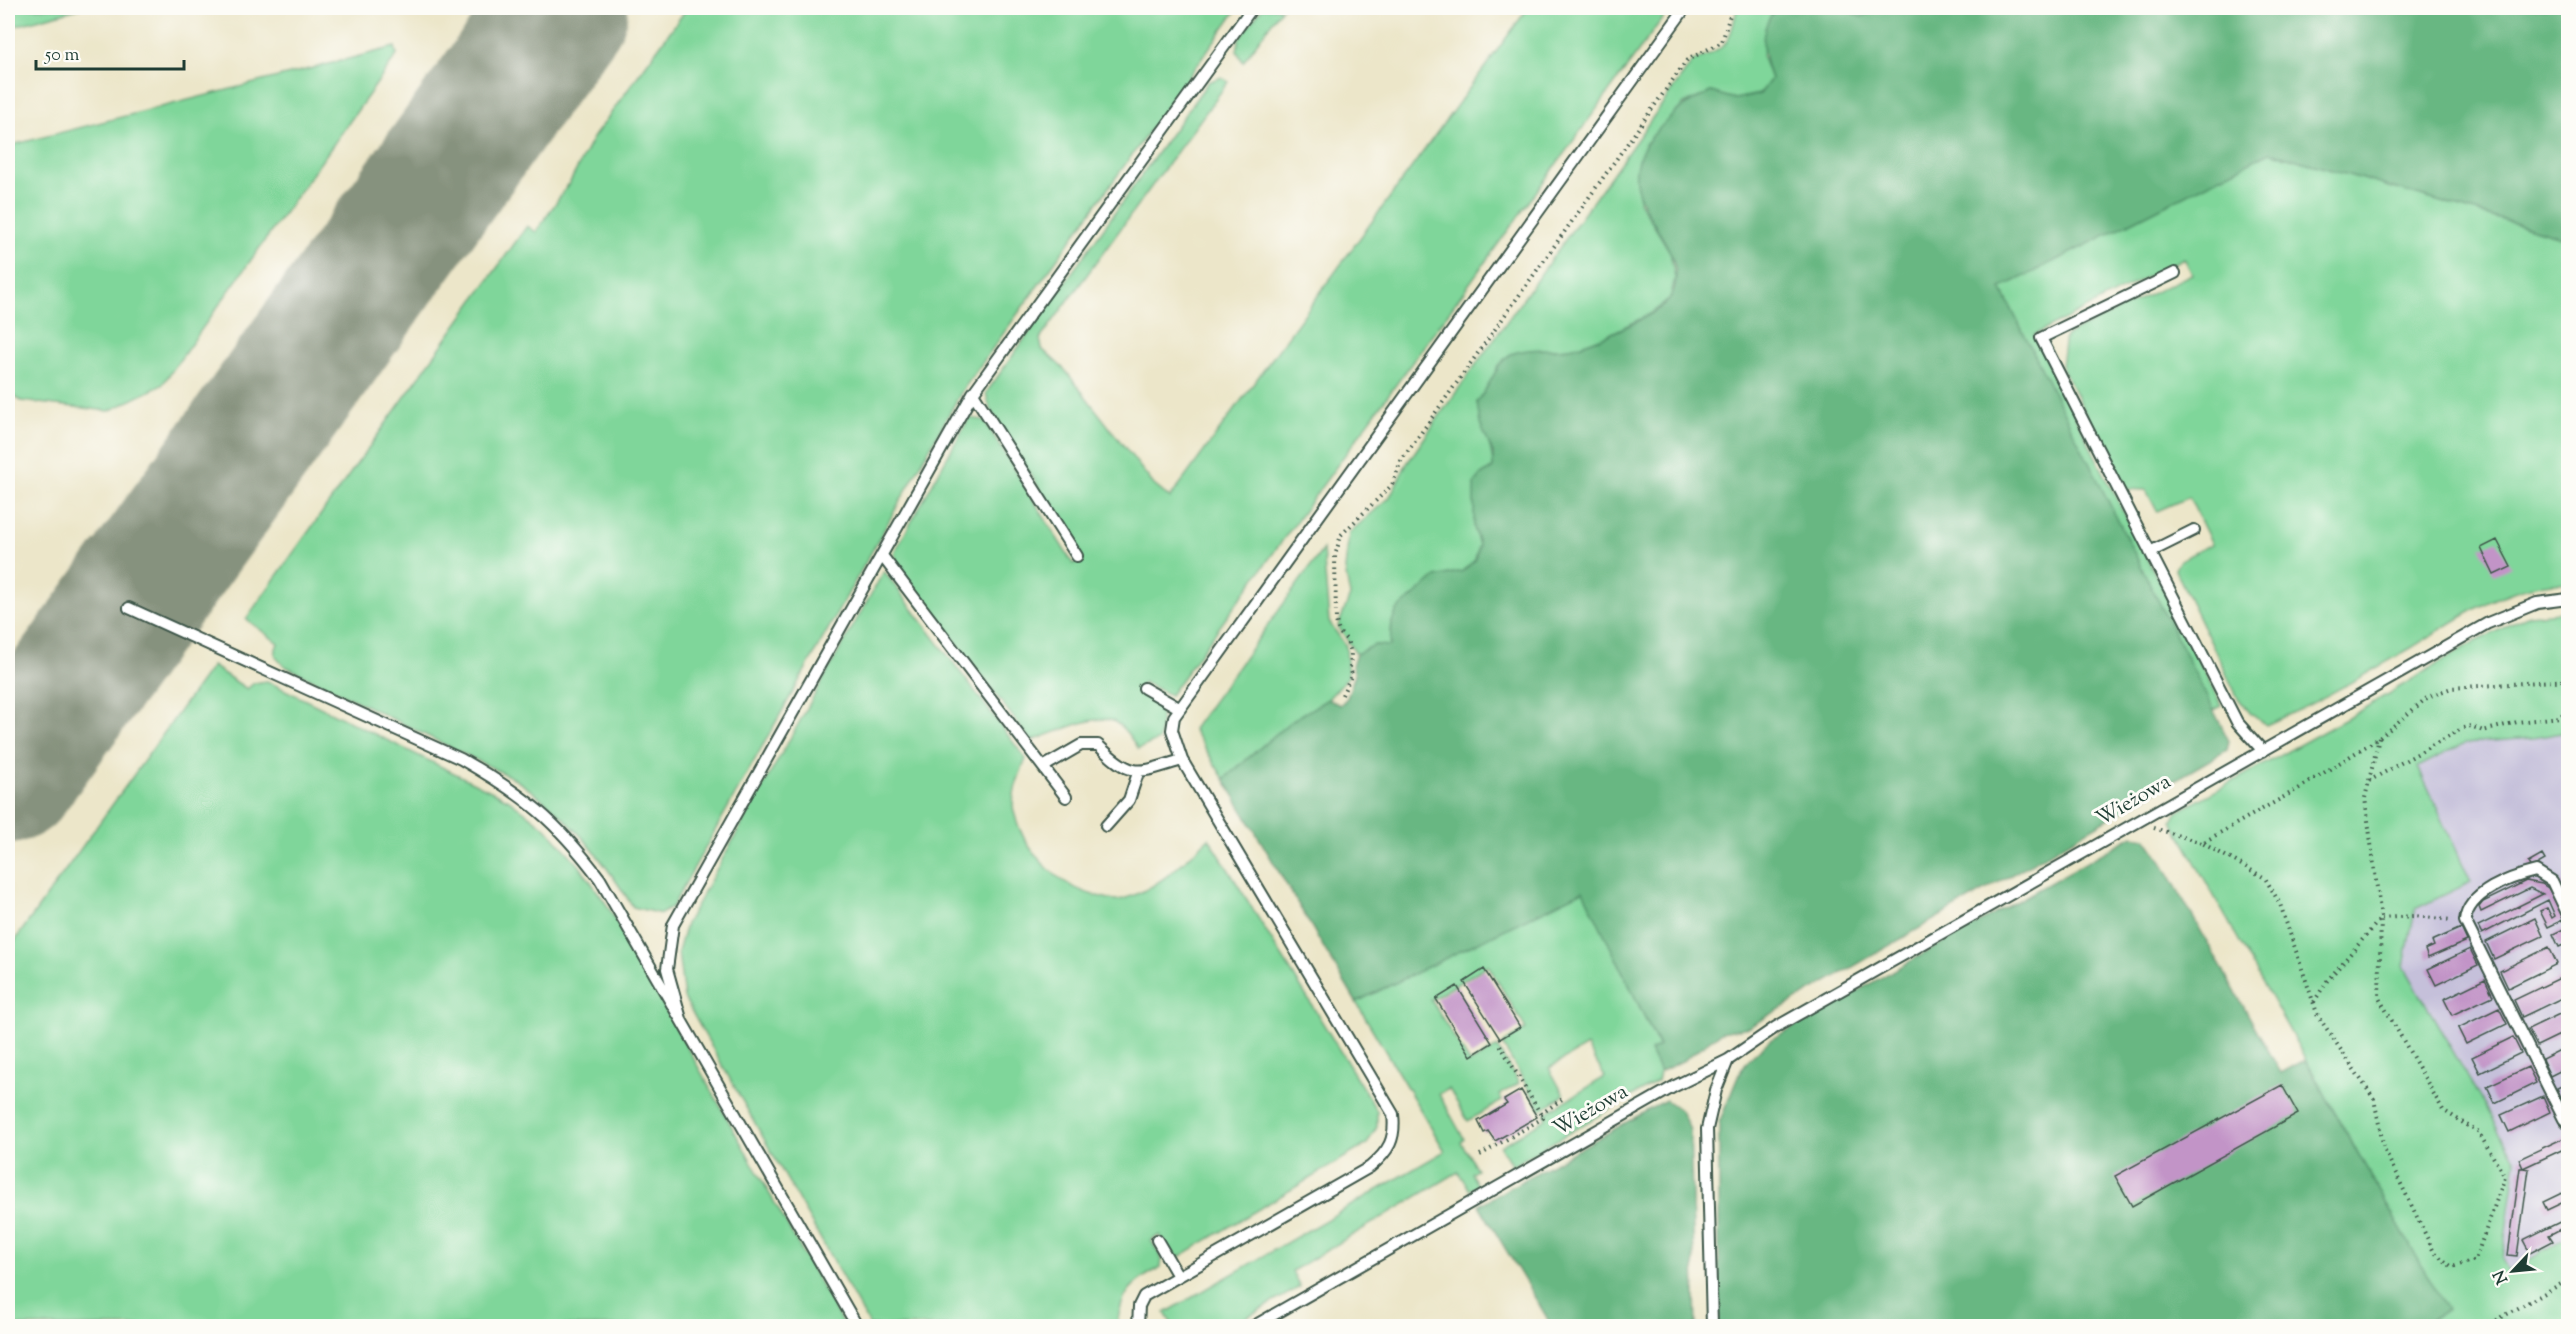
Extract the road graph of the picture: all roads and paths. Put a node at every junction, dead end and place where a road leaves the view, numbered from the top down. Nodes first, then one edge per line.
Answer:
1 (1252, 8) edge
2 (1685, 8) edge
3 (1731, 8) edge
4 (2175, 273) dead end
5 (973, 393) junction
6 (2194, 530) dead end
7 (2150, 552) junction
8 (1077, 556) dead end
9 (882, 557) junction
10 (2568, 599) edge
11 (129, 608) dead end
12 (2568, 680) edge
13 (1144, 688) dead end
14 (1342, 695) dead end
15 (1179, 708) junction
16 (2568, 708) edge
17 (2379, 738) junction
18 (2263, 751) junction
19 (1182, 760) junction
20 (1043, 767) junction
21 (1138, 773) junction
22 (2369, 781) junction
23 (1066, 797) dead end
24 (2136, 822) junction
25 (1106, 826) dead end
26 (2202, 843) junction
27 (2568, 915) edge
28 (2381, 918) junction
29 (2465, 921) junction
30 (2314, 1002) junction
31 (681, 1019) junction
32 (1500, 1045) dead end
33 (1728, 1060) junction
34 (1566, 1097) dead end
35 (1541, 1114) junction
36 (2568, 1123) edge
37 (1480, 1155) dead end
38 (1157, 1240) dead end
39 (1178, 1276) junction
40 (2568, 1280) edge
41 (857, 1326) edge
42 (1138, 1326) edge
43 (1254, 1326) edge
44 (1712, 1326) edge
45 (2486, 1326) edge

1 - 5 lane
2 - 15 lane
3 - 14 path
4 - 7 lane
5 - 8 lane
5 - 9 lane
6 - 7 lane
7 - 18 lane
9 - 20 lane
9 - 31 lane
10 - 18 lane, Wieżowa
11 - 31 lane
12 - 17 path
13 - 15 lane
15 - 19 lane
16 - 22 path
17 - 22 path
17 - 26 path
18 - 24 lane, Wieżowa
19 - 21 lane
19 - 39 lane
20 - 21 lane
20 - 23 lane
21 - 25 lane
22 - 28 path
24 - 26 path
24 - 33 lane, Wieżowa
26 - 30 path
27 - 29 lane
28 - 29 path
28 - 30 path
28 - 30 path
29 - 36 lane
31 - 41 lane
32 - 35 path
33 - 43 lane, Wieżowa
33 - 44 lane
34 - 35 path
35 - 37 path
38 - 39 lane
39 - 42 lane
40 - 45 path

